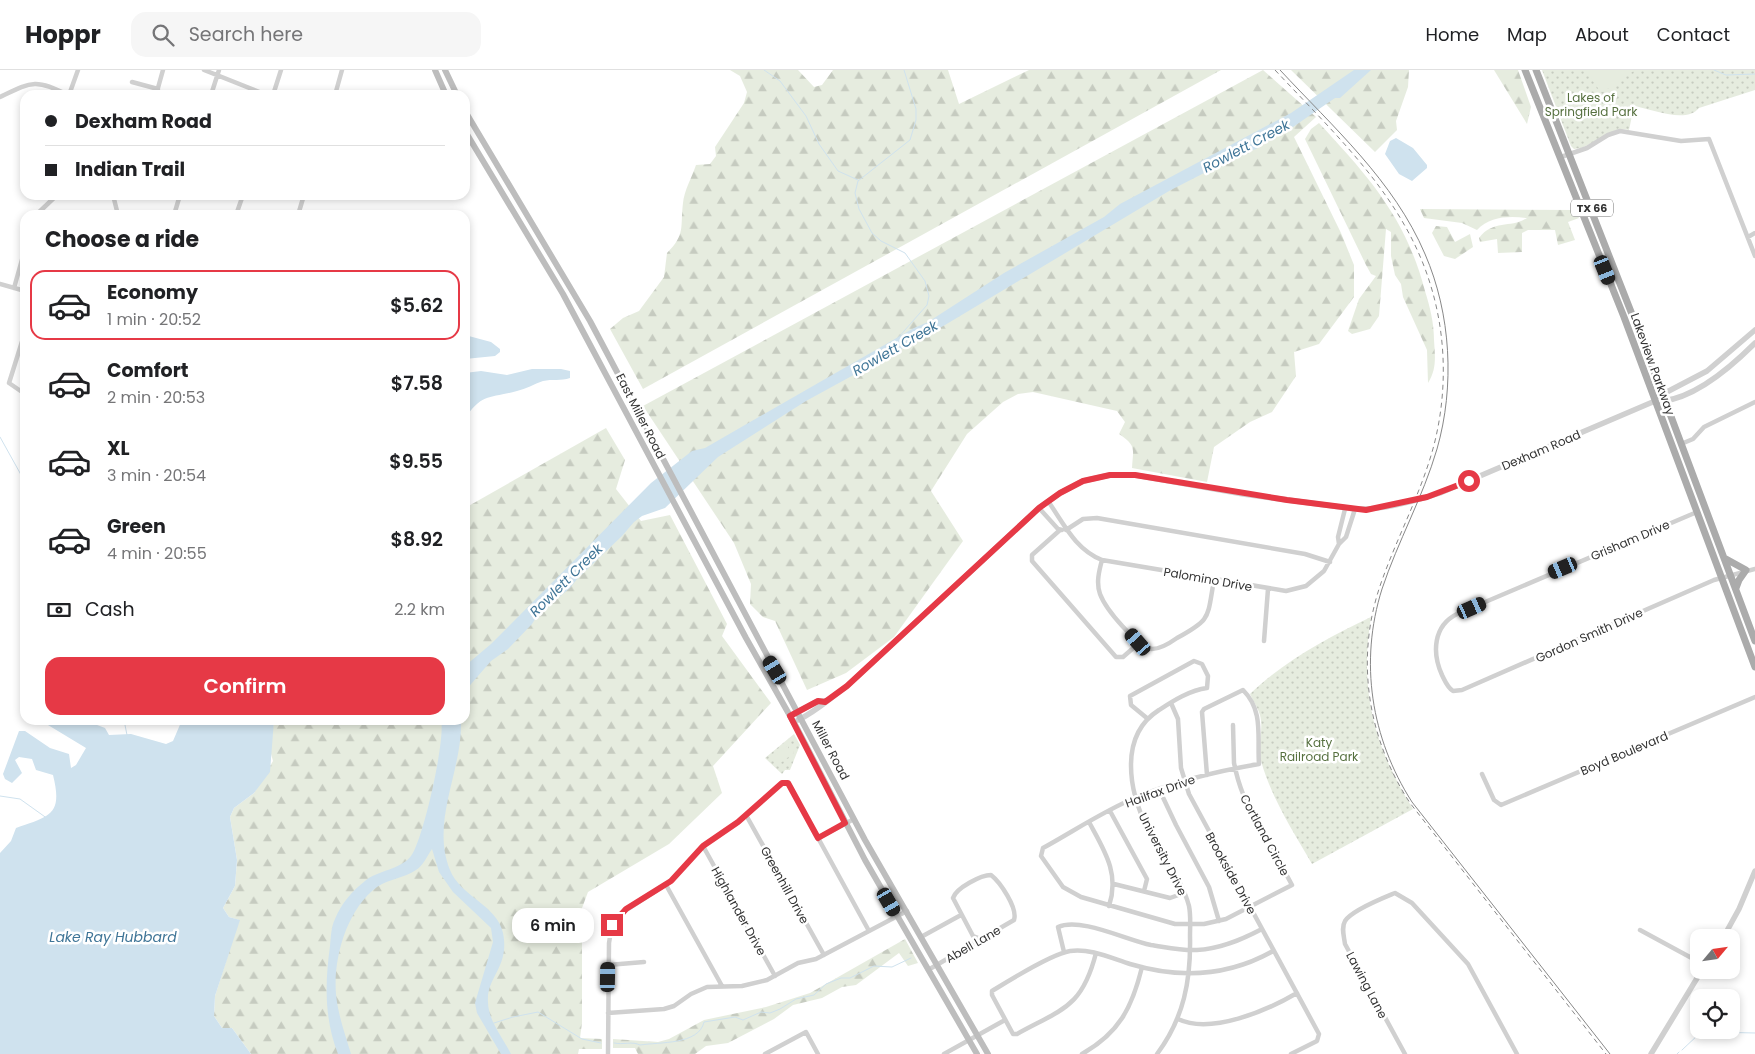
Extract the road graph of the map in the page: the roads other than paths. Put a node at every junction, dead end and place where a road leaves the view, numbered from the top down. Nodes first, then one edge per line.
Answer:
1 (78, 70) edge
2 (163, 70) edge
3 (204, 70) edge
4 (281, 70) edge
5 (342, 70) edge
6 (435, 70) edge
7 (1525, 70) edge
8 (1536, 70) edge
9 (447, 72) edge
10 (218, 73) edge
11 (132, 82) dead end
12 (158, 89) joint
13 (58, 90) edge
14 (70, 90) edge
15 (213, 90) edge
16 (256, 90) edge
17 (275, 90) edge
18 (336, 90) edge
19 (444, 90) edge
20 (455, 90) edge
21 (0, 98) edge
22 (470, 119) edge
23 (470, 140) edge
24 (483, 143) junction
25 (475, 148) junction
26 (1571, 153) junction
27 (1560, 157) junction
28 (52, 200) edge
29 (41, 210) edge
30 (1755, 233) edge
31 (1602, 235) junction
32 (1748, 237) junction
33 (1593, 238) junction
34 (1755, 256) edge
35 (20, 267) edge
36 (0, 284) edge
37 (14, 288) junction
38 (20, 290) edge
39 (1755, 330) edge
40 (597, 335) junction
41 (588, 340) junction
42 (1755, 343) edge
43 (20, 348) edge
44 (608, 377) junction
45 (20, 391) edge
46 (1664, 397) junction
47 (631, 400) junction
48 (1655, 401) junction
49 (1755, 402) edge
50 (1681, 444) junction
51 (1048, 501) junction
52 (1039, 508) junction
53 (1706, 508) junction
54 (1345, 509) junction
55 (1355, 510) junction
56 (1697, 512) junction
57 (1060, 530) junction
58 (1066, 530) junction
59 (1338, 544) junction
60 (1725, 559) junction
61 (1102, 560) junction
62 (1330, 562) junction
63 (1755, 569) edge
64 (1746, 570) junction
65 (1731, 574) junction
66 (1722, 577) junction
67 (1214, 580) junction
68 (1736, 588) junction
69 (1268, 589) junction
70 (1755, 639) edge
71 (1264, 641) dead end
72 (1745, 641) junction
73 (1139, 643) junction
74 (1755, 667) edge
75 (1456, 692) joint
76 (1755, 696) edge
77 (825, 702) junction
78 (1171, 703) junction
79 (798, 712) junction
80 (790, 716) junction
81 (801, 719) junction
82 (1148, 719) junction
83 (794, 723) junction
84 (1233, 725) dead end
85 (1235, 768) junction
86 (1482, 774) dead end
87 (1207, 775) junction
88 (1184, 781) junction
89 (1159, 789) junction
90 (1136, 797) junction
91 (1110, 811) junction
92 (746, 815) junction
93 (854, 818) junction
94 (1089, 822) junction
95 (845, 823) junction
96 (818, 838) junction
97 (703, 846) junction
98 (1755, 871) edge
99 (1114, 884) junction
100 (666, 885) junction
101 (1144, 891) junction
102 (1184, 893) junction
103 (1109, 906) junction
104 (1251, 907) junction
105 (906, 911) junction
106 (962, 915) junction
107 (897, 916) junction
108 (1219, 921) junction
109 (1191, 924) junction
110 (1728, 929) edge
111 (1262, 930) junction
112 (1640, 930) dead end
113 (869, 931) junction
114 (921, 937) junction
115 (981, 939) junction
116 (1191, 950) junction
117 (1273, 951) junction
118 (1064, 952) junction
119 (1096, 953) junction
120 (824, 955) junction
121 (1690, 957) edge
122 (644, 962) dead end
123 (608, 965) junction
124 (938, 967) junction
125 (1142, 967) junction
126 (930, 972) junction
127 (1189, 974) junction
128 (775, 976) junction
129 (1697, 979) edge
130 (722, 986) junction
131 (1297, 993) junction
132 (957, 1000) junction
133 (949, 1006) junction
134 (608, 1013) junction
135 (1178, 1019) junction
136 (1005, 1020) junction
137 (978, 1036) junction
138 (969, 1040) junction
139 (608, 1054) edge
140 (765, 1054) edge
141 (818, 1054) edge
142 (944, 1054) edge
143 (977, 1054) edge
144 (988, 1054) edge
145 (1082, 1054) edge
146 (1158, 1054) edge
147 (1291, 1054) edge
148 (1405, 1054) edge
149 (1517, 1054) edge
150 (1651, 1054) edge

1 - 14 street
2 - 12 street
3 - 10 street
4 - 17 street
5 - 18 street
6 - 19 main road
7 - 27 main road, Lakeview Parkway / TX 66
8 - 26 main road, Lakeview Parkway / TX 66
9 - 20 main road
10 - 15 street
10 - 16 street
11 - 12 street
13 - 21 street
22 - 24 main road, East Miller Road
23 - 25 main road, East Miller Road
24 - 25 main road
24 - 40 main road, East Miller Road
25 - 41 main road, East Miller Road
26 - 27 street
26 - 31 main road, Lakeview Parkway / TX 66
26 - 32 street
27 - 33 main road, Lakeview Parkway / TX 66
28 - 29 street
30 - 32 street
31 - 33 main road
31 - 46 main road, Lakeview Parkway / TX 66
32 - 34 street
33 - 48 main road, Lakeview Parkway / TX 66
35 - 37 street
36 - 37 street
37 - 38 street
39 - 46 street, Dexham Road
40 - 41 main road
40 - 47 main road, East Miller Road
41 - 44 main road, East Miller Road
42 - 46 street, Dexham Road
43 - 45 street
44 - 47 main road
44 - 80 main road, East Miller Road
46 - 48 street, Dexham Road
46 - 50 main road, Lakeview Parkway / TX 66
47 - 79 main road, Miller Road
48 - 55 street, Dexham Road
48 - 56 main road, Lakeview Parkway / TX 66
49 - 50 street
50 - 53 main road, Lakeview Parkway / TX 66
51 - 52 street, Dexham Road
51 - 54 street, Dexham Road
51 - 58 street, Palomino Drive
52 - 57 street
52 - 77 street, Dexham Road
53 - 56 main road
53 - 60 main road, Lakeview Parkway / TX 66
54 - 55 street, Dexham Road
54 - 59 street, Palomino Drive
55 - 59 street, Palomino Drive
56 - 66 main road, Lakeview Parkway / TX 66
56 - 75 street, Grisham Drive
57 - 58 street
57 - 73 street
58 - 61 street, Palomino Drive
58 - 62 street
59 - 62 street, Palomino Drive
60 - 64 main road
60 - 65 main road, Lakeview Parkway / TX 66
61 - 67 street, Palomino Drive
61 - 73 street
62 - 69 street, Palomino Drive
63 - 64 street, Gordon Smith Drive
64 - 65 street, Gordon Smith Drive
64 - 68 main road
65 - 66 street, Gordon Smith Drive
65 - 68 main road, Lakeview Parkway / TX 66
66 - 72 main road, Lakeview Parkway / TX 66
66 - 75 street, Gordon Smith Drive
67 - 69 street, Palomino Drive
67 - 73 street
68 - 70 main road, Lakeview Parkway / TX 66
69 - 71 street
70 - 72 street
72 - 74 main road, Lakeview Parkway / TX 66
76 - 86 street, Boyd Boulevard
77 - 79 street, Dexham Road
77 - 81 street, Dexham Road
78 - 82 street
78 - 82 street
78 - 88 street, Brookside Drive
79 - 80 street, Dexham Road
79 - 81 main road, Miller Road
80 - 83 main road, Miller Road
81 - 83 street, Dexham Road
81 - 93 main road, Miller Road
82 - 90 street, University Drive
83 - 95 main road, Miller Road
84 - 85 street, Cortland Circle
85 - 87 street, Hailfax Drive
85 - 87 street, Hailfax Drive
85 - 104 street, Cortland Circle
87 - 88 street, Hailfax Drive
88 - 89 street, Hailfax Drive
88 - 104 street, Brookside Drive
89 - 90 street, Hailfax Drive
89 - 108 street
90 - 91 street, Hailfax Drive
90 - 102 street, University Drive
91 - 94 street, Hailfax Drive
91 - 101 street
92 - 96 street
92 - 97 street
92 - 120 street, Greenhill Drive
93 - 95 street
93 - 105 main road, Miller Road
94 - 99 street
94 - 103 street, Hailfax Drive
95 - 96 street
95 - 107 main road, Miller Road
96 - 113 street
97 - 100 street
97 - 128 street, Highlander Drive
98 - 110 street
99 - 101 street
99 - 103 street
100 - 123 street
100 - 130 street
101 - 102 street
102 - 109 street, University Drive
103 - 109 street
104 - 108 street
104 - 111 street, Brookside Drive
105 - 107 street
105 - 114 main road, Miller Road
106 - 114 street
106 - 115 street
106 - 115 street, Abell Lane
107 - 113 street
107 - 126 main road, Miller Road
108 - 109 street
109 - 116 street, University Drive
111 - 116 street
111 - 117 street, Brookside Drive
112 - 121 street
113 - 120 street
114 - 124 main road, Miller Road
115 - 124 street, Abell Lane
116 - 118 street
116 - 127 street, University Drive
117 - 127 street
117 - 131 street, Brookside Drive
118 - 119 street
118 - 136 street
119 - 125 street
119 - 136 street
120 - 128 street
122 - 123 street
123 - 134 street
124 - 126 main road
124 - 132 main road, Miller Road
125 - 127 street
125 - 145 street
126 - 133 main road, Miller Road
127 - 135 street, University Drive
128 - 130 street
129 - 150 street
130 - 134 street
131 - 135 street
131 - 147 street, Brookside Drive
132 - 133 main road
132 - 137 main road, Miller Road
133 - 138 main road, Miller Road
134 - 139 street
135 - 146 street, University Drive
136 - 137 street
137 - 138 street
137 - 144 main road, Miller Road
138 - 142 street
138 - 143 main road, Miller Road
140 - 141 street
148 - 149 street, Lawing Lane

